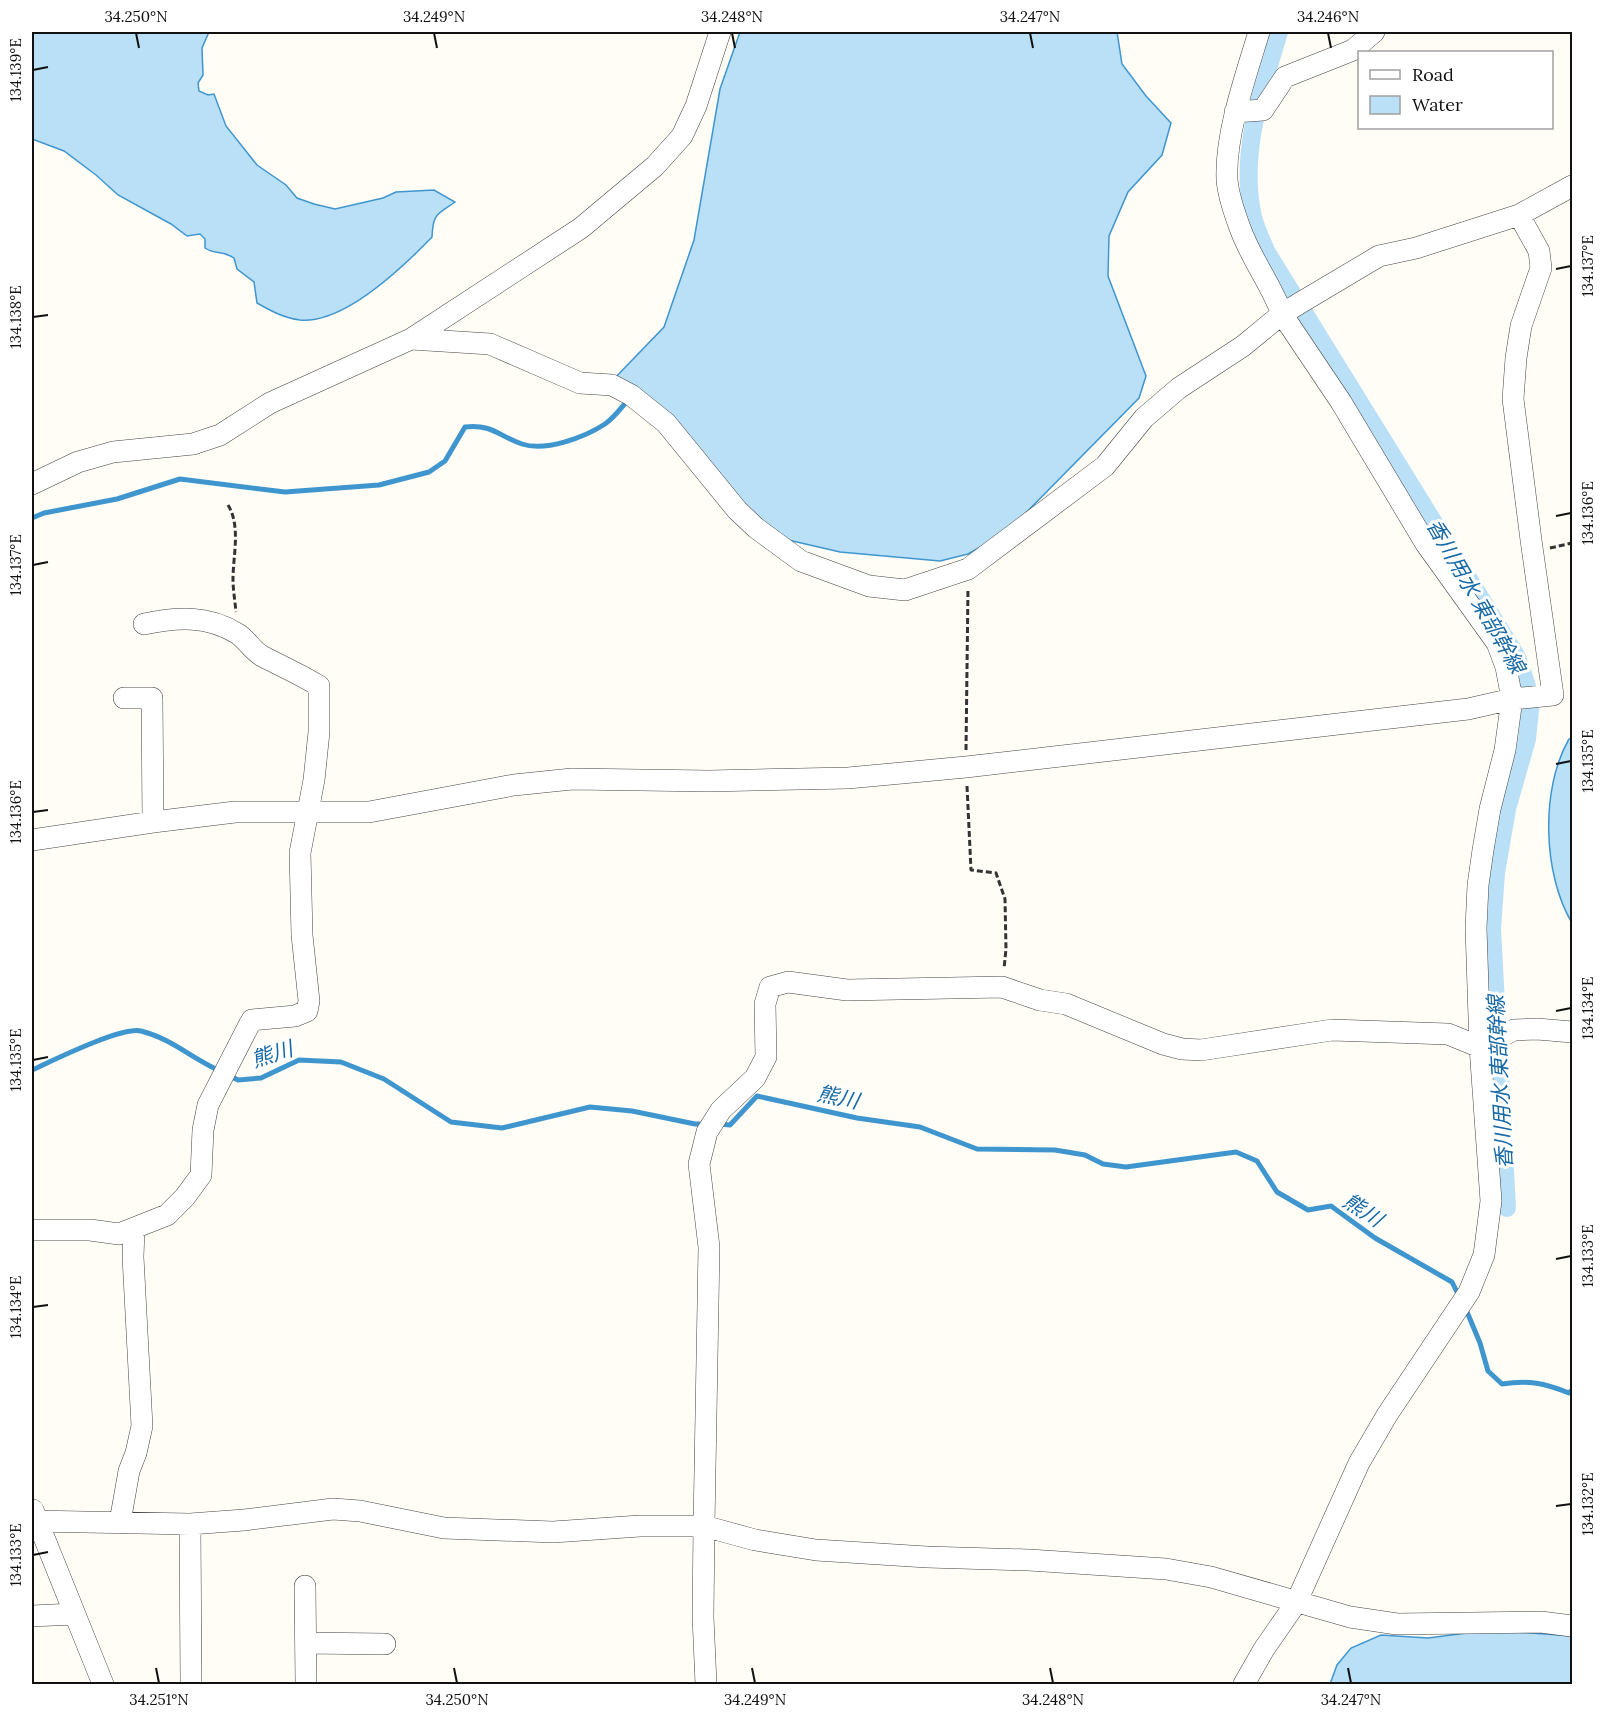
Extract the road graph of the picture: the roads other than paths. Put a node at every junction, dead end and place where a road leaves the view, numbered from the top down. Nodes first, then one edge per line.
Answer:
1 (720, 32) edge
2 (1259, 32) edge
3 (1374, 32) edge
4 (1235, 112) junction
5 (1572, 186) edge
6 (1519, 216) junction
7 (1291, 309) junction
8 (411, 339) junction
9 (32, 484) edge
10 (144, 624) dead end
11 (124, 698) dead end
12 (1512, 699) junction
13 (309, 812) junction
14 (153, 822) junction
15 (32, 840) edge
16 (1572, 1032) edge
17 (1479, 1047) junction
18 (134, 1229) junction
19 (32, 1230) edge
20 (33, 1516) edge
21 (120, 1522) junction
22 (190, 1524) junction
23 (704, 1526) junction
24 (305, 1586) dead end
25 (1296, 1603) junction
26 (74, 1614) junction
27 (32, 1616) edge
28 (1572, 1626) edge
29 (306, 1642) junction
30 (385, 1644) dead end
31 (103, 1684) edge
32 (191, 1684) edge
33 (306, 1684) edge
34 (706, 1684) edge
35 (1244, 1684) edge

1 - 8 street
2 - 4 street
3 - 4 street
4 - 7 street
5 - 6 street
6 - 7 street
6 - 12 street
7 - 8 street
7 - 12 street
8 - 9 street
10 - 13 street
11 - 14 street
12 - 13 street
12 - 17 street
13 - 14 street
13 - 18 street
14 - 15 street
16 - 17 street
17 - 23 street
17 - 25 street
18 - 19 street
18 - 21 street
20 - 21 street
20 - 26 street
21 - 22 street
22 - 23 street
22 - 32 street
23 - 25 street
23 - 34 street
24 - 29 street
25 - 28 street
25 - 35 street
26 - 27 street
26 - 31 street
29 - 30 street
29 - 33 street

